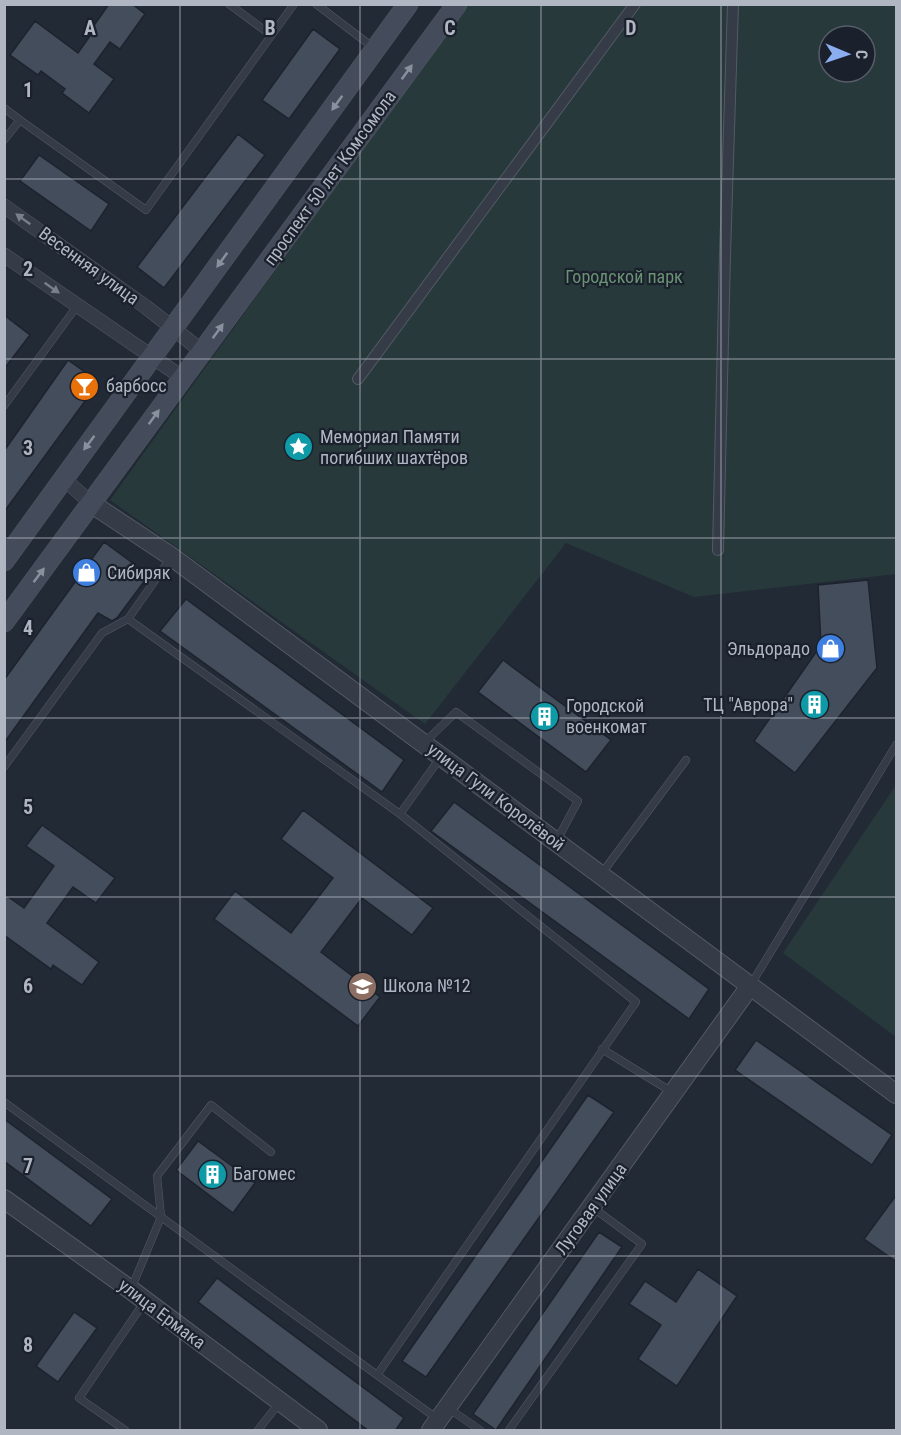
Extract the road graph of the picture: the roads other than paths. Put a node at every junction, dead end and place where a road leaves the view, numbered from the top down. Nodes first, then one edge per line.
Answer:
1 (229, 4) edge
2 (294, 4) edge
3 (316, 4) edge
4 (408, 4) edge
5 (456, 4) edge
6 (635, 4) edge
7 (733, 4) edge
8 (271, 35) junction
9 (376, 49) junction
10 (4, 108) edge
11 (20, 120) junction
12 (4, 141) edge
13 (4, 206) edge
14 (4, 255) edge
15 (77, 306) junction
16 (172, 328) junction
17 (203, 352) junction
18 (152, 357) junction
19 (183, 378) junction
20 (358, 379) dead end
21 (4, 392) edge
22 (11, 397) junction
23 (4, 406) edge
24 (63, 478) junction
25 (92, 504) junction
26 (718, 550) dead end
27 (172, 557) junction
28 (4, 561) edge
29 (128, 619) junction
30 (4, 622) edge
31 (423, 743) junction
32 (897, 745) edge
33 (441, 757) junction
34 (686, 760) dead end
35 (4, 767) edge
36 (400, 814) junction
37 (556, 842) junction
38 (601, 875) junction
39 (750, 986) junction
40 (602, 1049) junction
41 (674, 1094) junction
42 (897, 1094) edge
43 (4, 1102) edge
44 (271, 1152) dead end
45 (4, 1199) edge
46 (592, 1207) junction
47 (161, 1217) junction
48 (138, 1295) junction
49 (377, 1375) junction
50 (280, 1402) junction
51 (439, 1419) edge
52 (125, 1431) edge
53 (258, 1431) edge
54 (318, 1431) edge
55 (480, 1431) edge
56 (509, 1431) edge

1 - 8 lane
2 - 8 lane
3 - 9 lane
4 - 9 main road
17 -> 5 main road, проспект 50 лет Комсомола
6 - 20 street
7 - 26 street
8 - 11 lane
9 -> 16 main road
10 - 11 lane
11 - 12 lane
16 -> 13 street, Весенняя улица
14 -> 15 street
15 - 18 street
15 - 22 lane
16 - 17 street
16 - 18 main road
17 - 19 main road, проспект 50 лет Комсомола
18 - 19 street
18 -> 24 main road
25 -> 19 main road, проспект 50 лет Комсомола
21 - 22 lane
22 - 23 lane
24 - 25 street
24 - 28 main road
25 - 27 street, улица Гули Королёвой
30 -> 25 main road, проспект 50 лет Комсомола
27 - 29 lane
27 - 31 street, улица Гули Королёвой
29 - 35 lane
29 - 36 lane
31 - 33 street, улица Гули Королёвой
31 - 37 lane
32 - 39 lane
33 - 36 lane
33 - 37 street, улица Гули Королёвой
34 - 38 lane
36 - 40 lane
37 - 38 street, улица Гули Королёвой
38 - 39 street, улица Гули Королёвой
39 - 41 street, Луговая улица
39 - 42 street, улица Гули Королёвой
40 - 41 lane
40 - 49 lane
41 - 46 street, Луговая улица
43 - 47 lane
44 - 47 lane
45 - 48 street, улица Ермака
46 - 51 street, Луговая улица
46 - 56 lane
47 - 48 lane
47 - 49 lane
48 - 50 street, улица Ермака
48 - 52 lane
49 - 51 lane
50 - 53 lane
50 - 54 street, улица Ермака
51 - 55 lane

